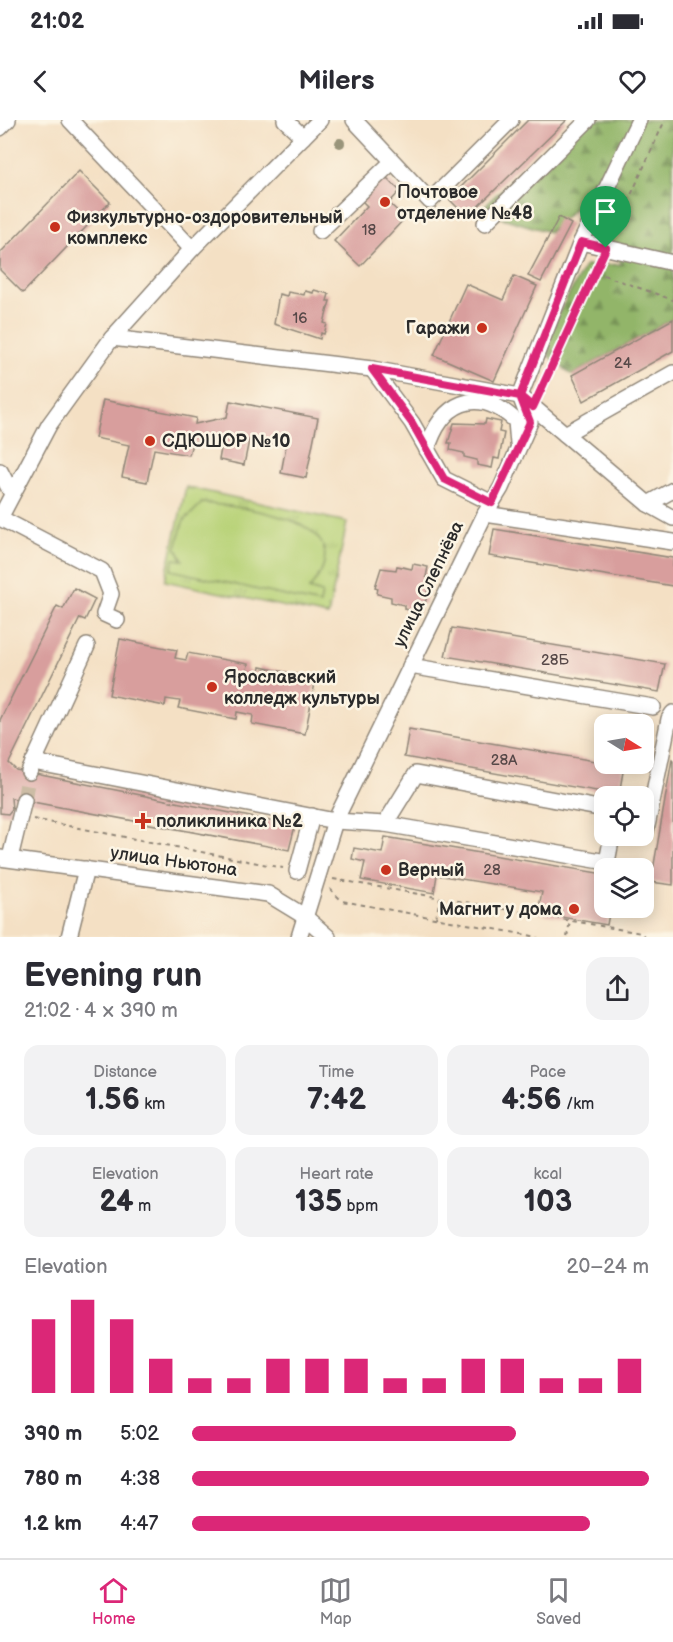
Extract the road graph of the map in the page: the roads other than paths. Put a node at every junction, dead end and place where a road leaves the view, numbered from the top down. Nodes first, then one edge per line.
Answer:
1 (8, 120) edge
2 (70, 120) edge
3 (285, 120) edge
4 (321, 120) edge
5 (354, 120) edge
6 (511, 120) edge
7 (588, 120) edge
8 (639, 120) edge
9 (0, 128) edge
10 (303, 137) junction
11 (392, 162) junction
12 (485, 224) dead end
13 (320, 231) dead end
14 (581, 242) junction
15 (192, 249) junction
16 (673, 263) edge
17 (112, 338) junction
18 (372, 369) junction
19 (673, 373) edge
20 (520, 396) junction
21 (565, 434) junction
22 (519, 448) junction
23 (427, 450) junction
24 (0, 471) edge
25 (673, 490) edge
26 (12, 494) junction
27 (648, 504) junction
28 (488, 509) junction
29 (0, 518) edge
30 (673, 518) edge
31 (673, 542) edge
32 (117, 620) dead end
33 (87, 646) dead end
34 (410, 666) junction
35 (653, 707) dead end
36 (673, 713) edge
37 (654, 792) edge
38 (24, 800) tunnel mouth
39 (594, 807) edge
40 (312, 816) junction
41 (335, 820) junction
42 (385, 824) junction
43 (610, 846) edge
44 (5, 858) edge
45 (86, 869) junction
46 (297, 871) road end
47 (304, 916) junction
48 (69, 937) edge
49 (299, 937) edge
50 (328, 937) edge

1 - 9 street
2 - 15 street
3 - 10 street
4 - 10 street
5 - 11 street
6 - 11 street
7 - 12 street
8 - 14 street
10 - 15 street
11 - 13 street
14 - 16 street
14 - 20 street
15 - 17 street
17 - 18 street
17 - 26 street
18 - 20 street
18 - 23 street
19 - 21 street
20 - 21 street
20 - 22 street, улица Слепнёва
21 - 27 street
22 - 23 street
22 - 28 street, улица Слепнёва
23 - 28 street
24 - 26 street
25 - 27 street
26 - 29 street
27 - 30 street
28 - 31 street
28 - 34 street, улица Слепнёва
29 - 32 street
33 - 40 street
34 - 35 street
34 - 41 street, улица Слепнёва
36 - 37 street
38 - 44 street
39 - 42 street
40 - 41 street
40 - 46 street
41 - 42 street
41 - 47 street, улица Слепнёва
42 - 43 street
44 - 45 street, улица Ньютона
45 - 47 street, улица Ньютона
45 - 48 street
47 - 49 street, улица Слепнёва
47 - 50 street, улица Ньютона

